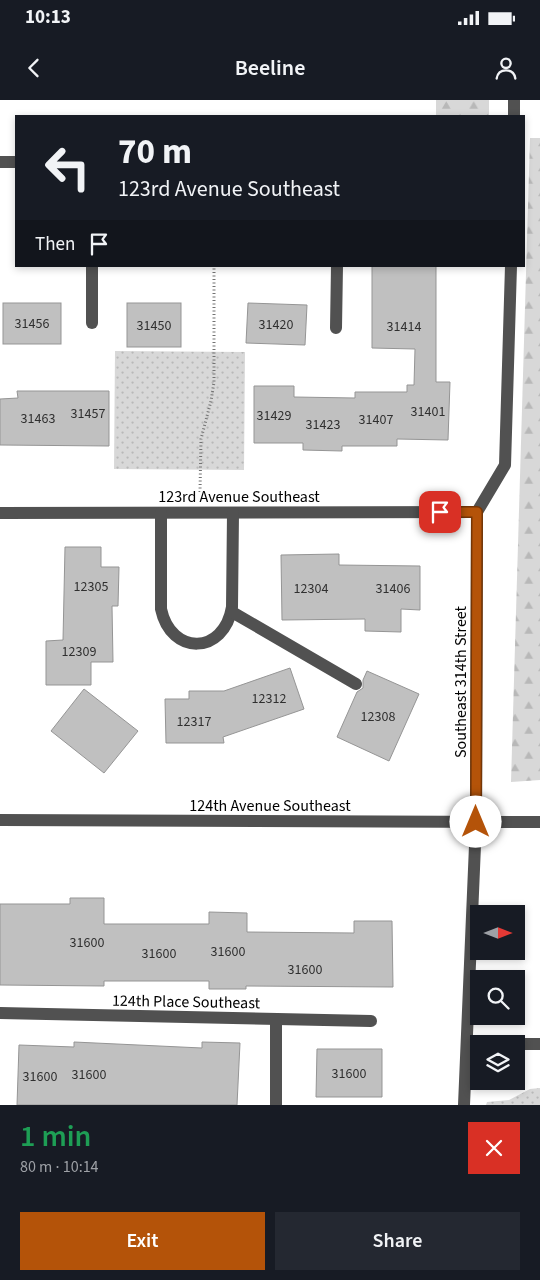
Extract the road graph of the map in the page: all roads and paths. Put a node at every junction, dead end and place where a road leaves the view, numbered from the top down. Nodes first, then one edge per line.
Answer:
1 (514, 100) edge
2 (514, 115) edge
3 (0, 162) edge
4 (15, 162) edge
5 (92, 267) edge
6 (214, 267) edge
7 (338, 267) edge
8 (511, 267) edge
9 (92, 323) dead end
10 (336, 328) dead end
11 (477, 512) junction
12 (0, 513) edge
13 (161, 513) junction
14 (200, 513) junction
15 (233, 513) junction
16 (232, 612) junction
17 (356, 684) dead end
18 (0, 820) edge
19 (476, 822) junction
20 (540, 822) edge
21 (0, 1013) edge
22 (276, 1019) junction
23 (371, 1021) dead end
24 (473, 1035) edge
25 (525, 1044) edge
26 (540, 1044) edge
27 (470, 1064) edge
28 (276, 1105) edge
29 (464, 1105) edge

1 - 2 street
3 - 4 street
5 - 9 street
6 - 14 path
7 - 10 street
8 - 11 street
11 - 15 street, 123rd Avenue Southeast
11 - 19 street, Southeast 314th Street
12 - 13 street, 123rd Avenue Southeast
13 - 14 street, 123rd Avenue Southeast
13 - 16 street
14 - 15 street, 123rd Avenue Southeast
15 - 16 street
16 - 17 street
18 - 19 street, 124th Avenue Southeast
19 - 20 street, 124th Avenue Southeast
19 - 24 street, Southeast 314th Street
21 - 22 street, 124th Place Southeast
22 - 23 street, 124th Place Southeast
22 - 28 street
25 - 26 street
27 - 29 street, Southeast 314th Street

